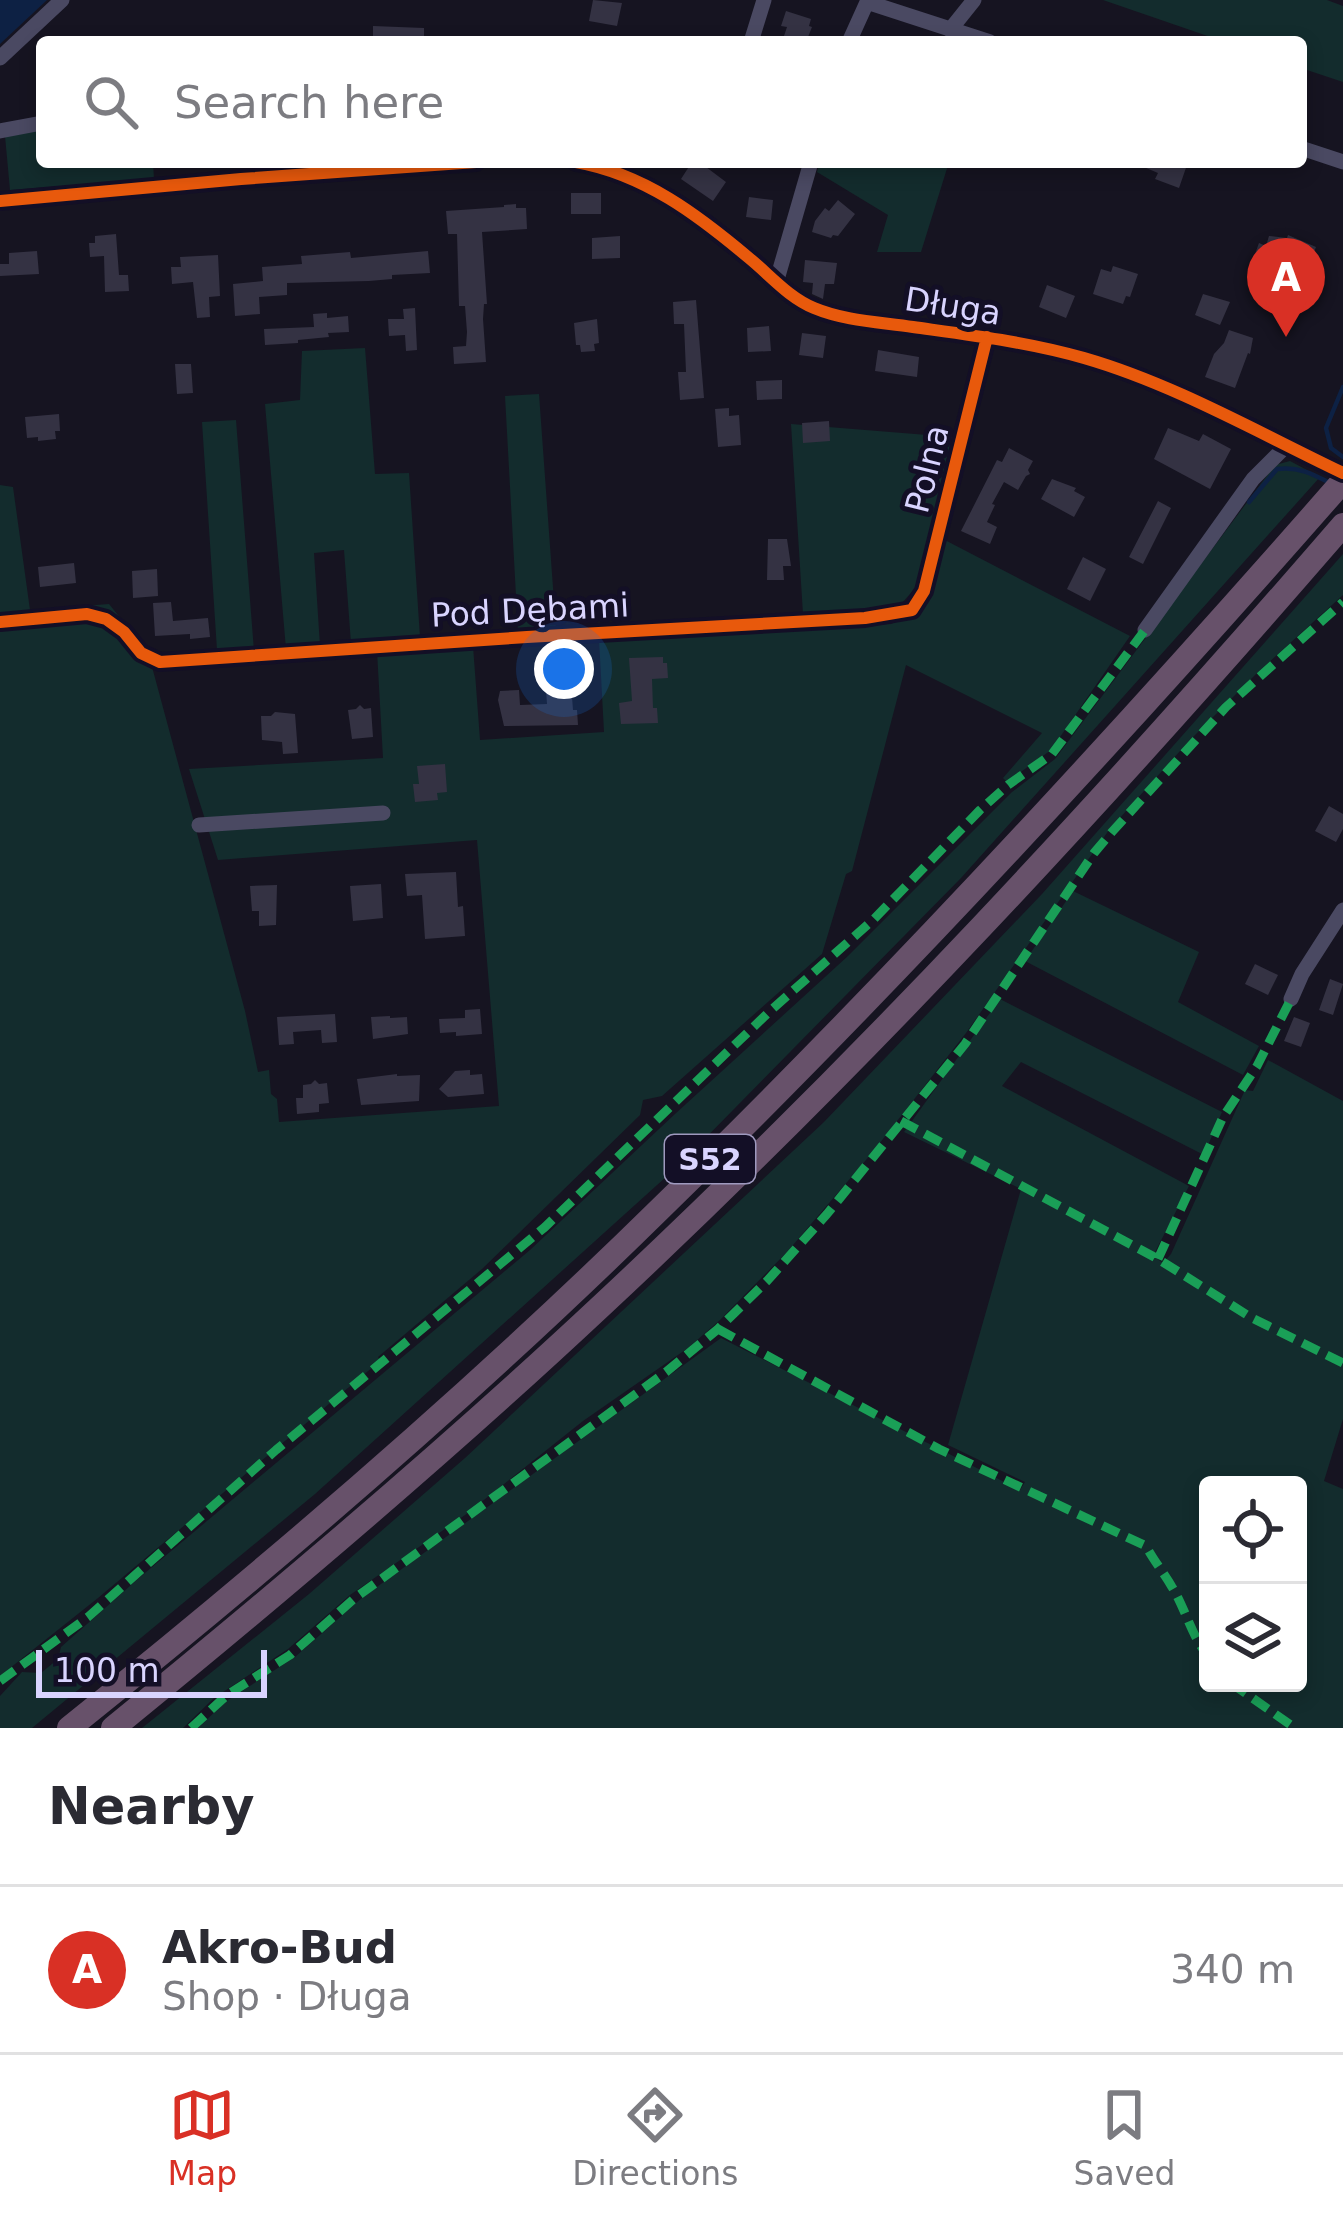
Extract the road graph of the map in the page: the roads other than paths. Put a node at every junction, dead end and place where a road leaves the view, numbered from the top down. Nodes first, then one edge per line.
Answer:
1 (62, 0) edge
2 (764, 0) edge
3 (974, 0) edge
4 (868, 1) edge
5 (950, 31) junction
6 (753, 36) edge
7 (853, 36) edge
8 (968, 36) edge
9 (0, 58) edge
10 (36, 124) edge
11 (0, 131) edge
12 (1307, 150) edge
13 (1343, 162) edge
14 (393, 168) edge
15 (603, 168) edge
16 (809, 168) edge
17 (0, 201) edge
18 (776, 283) junction
19 (987, 338) junction
20 (1286, 446) junction
21 (1343, 477) edge
22 (1343, 525) edge
23 (912, 610) joint
24 (0, 622) edge
25 (1144, 630) dead end
26 (383, 813) dead end
27 (199, 825) dead end
28 (1343, 910) edge
29 (1291, 999) dead end
30 (69, 1728) edge
31 (113, 1728) edge

1 - 9 street
2 - 6 street
3 - 5 street
4 - 5 street
4 - 7 street
5 - 8 street
10 - 11 street
12 - 13 street
14 - 17 street
15 - 18 street, Długa
16 - 18 street
18 - 19 street, Długa
19 - 20 street, Długa
19 - 23 street, Polna
20 - 21 street, Długa
20 - 25 street
21 - 30 highway, S52
22 - 31 highway, S52
23 - 24 street, Pod Dębami
26 - 27 street
28 - 29 street

